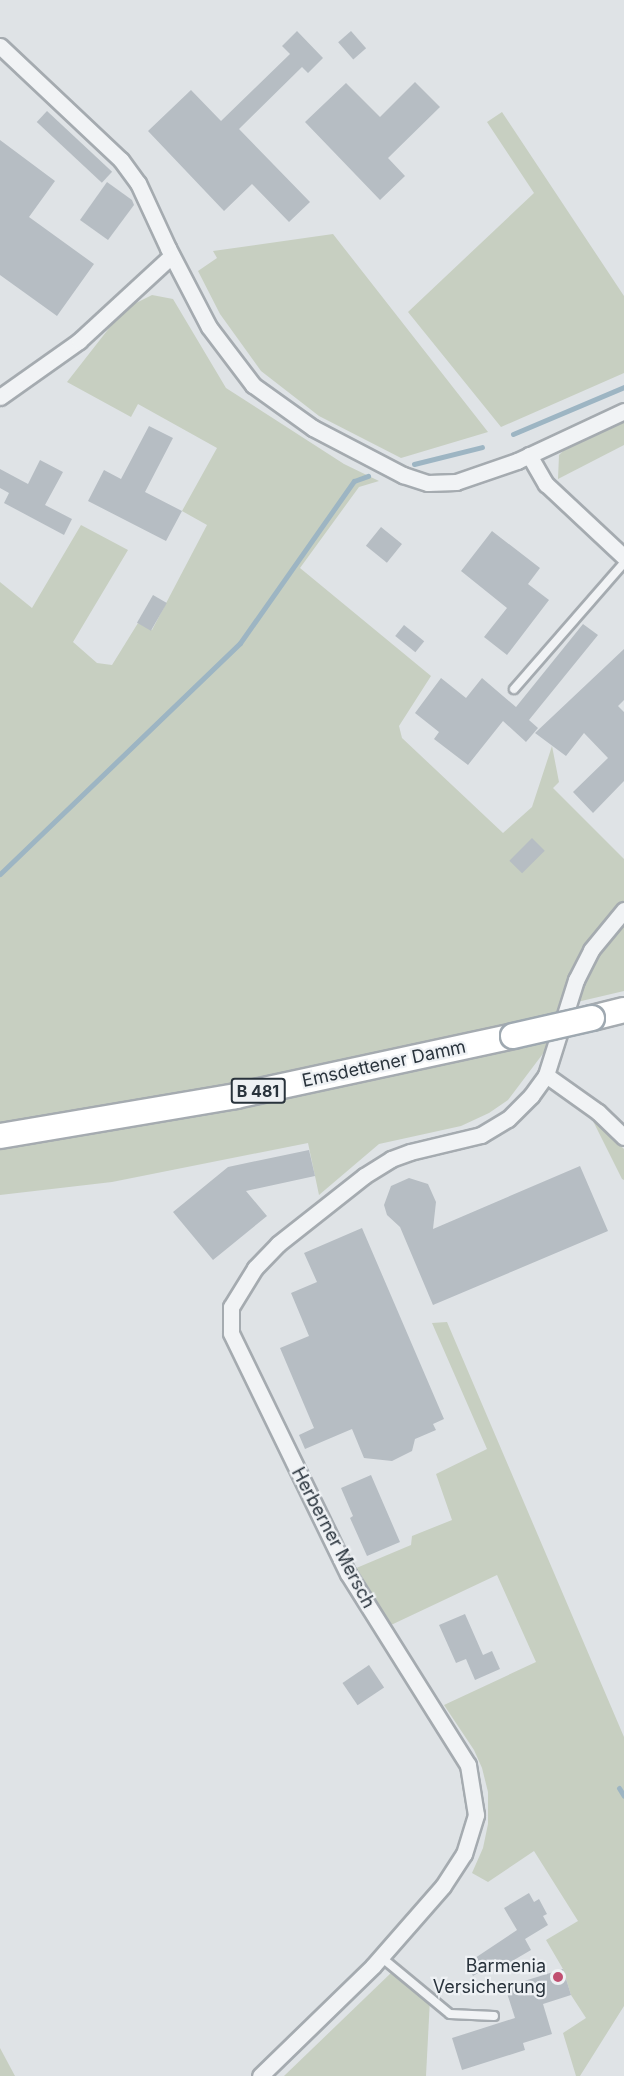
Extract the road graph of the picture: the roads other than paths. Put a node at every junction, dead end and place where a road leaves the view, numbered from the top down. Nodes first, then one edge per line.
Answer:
1 (0, 46) edge
2 (171, 255) junction
3 (0, 398) edge
4 (624, 411) edge
5 (528, 455) junction
6 (624, 557) edge
7 (624, 563) edge
8 (514, 689) dead end
9 (624, 909) edge
10 (624, 1010) edge
11 (546, 1075) junction
12 (0, 1136) edge
13 (624, 1137) edge
14 (381, 1957) junction
15 (494, 2016) dead end
16 (260, 2076) edge

1 - 2 street
2 - 3 street
2 - 5 street
4 - 5 street
5 - 6 street
7 - 8 lane
9 - 11 street, Herberner Mersch
10 - 12 main road, Emsdettener Damm / B 481, bridge
11 - 13 street
11 - 14 street, Herberner Mersch
14 - 15 lane
14 - 16 street, Herberner Mersch

